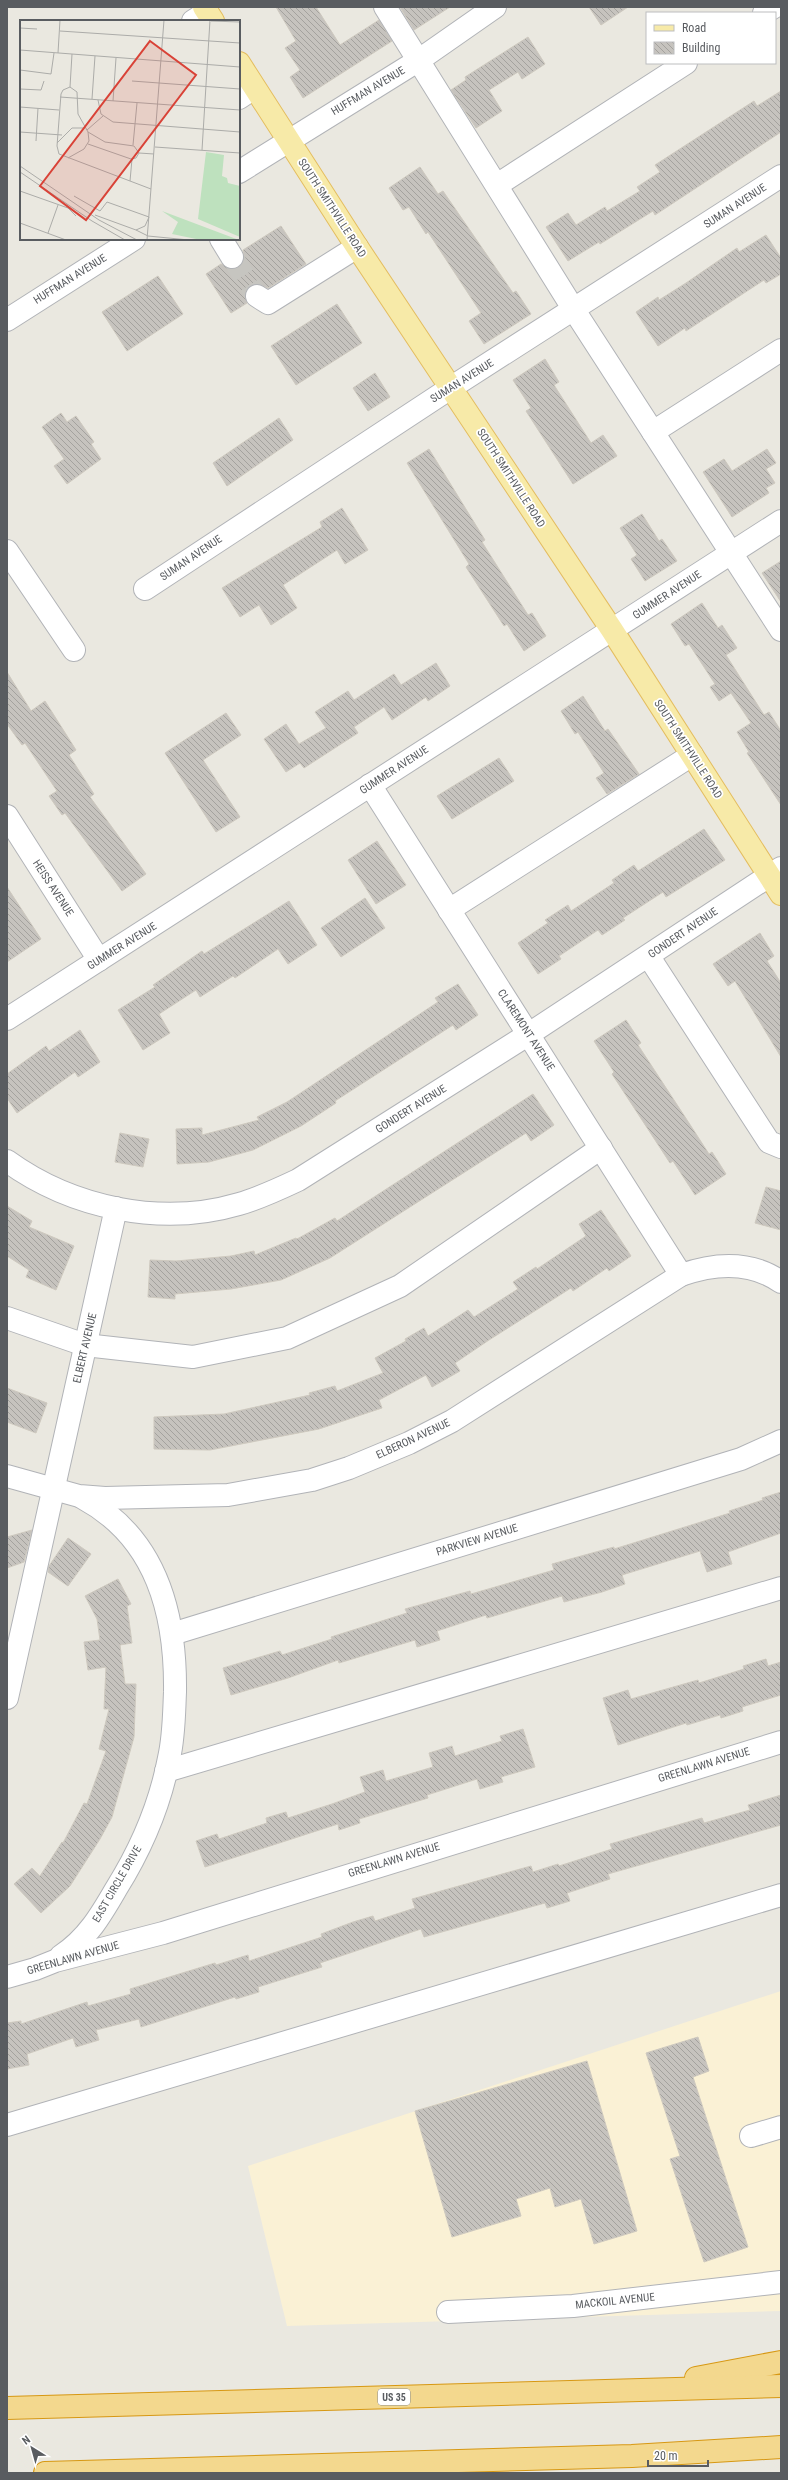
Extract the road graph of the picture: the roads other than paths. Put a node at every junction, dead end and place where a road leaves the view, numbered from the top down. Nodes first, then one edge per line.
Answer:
1 (385, 7) edge
2 (495, 7) edge
3 (419, 60) junction
4 (684, 64) edge
5 (240, 67) edge
6 (247, 93) edge
7 (287, 140) junction
8 (240, 171) edge
9 (781, 176) edge
10 (497, 185) junction
11 (132, 240) edge
12 (356, 247) junction
13 (257, 296) dead end
14 (574, 310) junction
15 (7, 320) edge
16 (781, 350) edge
17 (452, 387) junction
18 (653, 432) junction
19 (781, 520) edge
20 (7, 550) edge
21 (731, 553) junction
22 (145, 588) dead end
23 (612, 630) junction
24 (781, 630) edge
25 (74, 650) dead end
26 (692, 755) junction
27 (370, 784) junction
28 (7, 816) edge
29 (775, 872) edge
30 (781, 894) edge
31 (449, 910) junction
32 (649, 956) junction
33 (99, 960) junction
34 (7, 1019) edge
35 (529, 1034) junction
36 (781, 1147) edge
37 (601, 1148) junction
38 (7, 1161) edge
39 (116, 1208) junction
40 (682, 1275) junction
41 (781, 1282) edge
42 (7, 1318) edge
43 (86, 1345) junction
44 (781, 1442) edge
45 (7, 1476) edge
46 (17, 1485) edge
47 (54, 1487) junction
48 (79, 1496) junction
49 (781, 1588) edge
50 (172, 1634) junction
51 (7, 1698) edge
52 (781, 1742) edge
53 (166, 1771) junction
54 (781, 1895) edge
55 (55, 1961) junction
56 (7, 1977) edge
57 (7, 2124) edge
58 (781, 2127) edge
59 (751, 2136) dead end
60 (781, 2282) edge
61 (448, 2312) dead end
62 (781, 2362) edge
63 (781, 2386) edge
64 (627, 2391) junction
65 (7, 2408) edge
66 (781, 2447) edge
67 (701, 2452) junction
68 (781, 2453) edge
69 (45, 2473) edge

1 - 3 street
2 - 3 street, HUFFMAN AVENUE
3 - 7 street, HUFFMAN AVENUE
3 - 10 street
4 - 10 street
5 - 6 main road, SOUTH SMITHVILLE ROAD
6 - 7 main road, SOUTH SMITHVILLE ROAD
7 - 8 street, HUFFMAN AVENUE
7 - 12 main road, SOUTH SMITHVILLE ROAD
9 - 14 street, SUMAN AVENUE
10 - 14 street
11 - 15 street, HUFFMAN AVENUE
12 - 13 street
12 - 17 main road, SOUTH SMITHVILLE ROAD
14 - 17 street, SUMAN AVENUE
14 - 18 street
16 - 18 street
17 - 22 street, SUMAN AVENUE
17 - 23 main road, SOUTH SMITHVILLE ROAD
18 - 21 street
19 - 21 street, GUMMER AVENUE
20 - 25 street
21 - 23 street, GUMMER AVENUE
21 - 24 street
23 - 26 main road, SOUTH SMITHVILLE ROAD
23 - 27 street, GUMMER AVENUE
26 - 29 main road, SOUTH SMITHVILLE ROAD
26 - 31 street
27 - 31 street, CLAREMONT AVENUE
27 - 33 street, GUMMER AVENUE
28 - 33 street, HEISS AVENUE
29 - 30 main road, SOUTH SMITHVILLE ROAD
29 - 32 street, GONDERT AVENUE
31 - 35 street, CLAREMONT AVENUE
32 - 35 street, GONDERT AVENUE
32 - 36 street
33 - 34 street, GUMMER AVENUE
35 - 37 street, CLAREMONT AVENUE
35 - 39 street, GONDERT AVENUE
37 - 40 street, CLAREMONT AVENUE
37 - 43 street
38 - 39 street, GONDERT AVENUE
39 - 43 street, ELBERT AVENUE
40 - 41 street, ELBERON AVENUE
40 - 48 street, ELBERON AVENUE
42 - 43 street
43 - 47 street, ELBERT AVENUE
44 - 50 street, PARKVIEW AVENUE
45 - 46 street, ELBERON AVENUE
46 - 47 street, ELBERON AVENUE
47 - 48 street, ELBERON AVENUE
47 - 51 street, ELBERT AVENUE
48 - 50 street, EAST CIRCLE DRIVE
49 - 53 street
50 - 53 street, EAST CIRCLE DRIVE
52 - 55 street, GREENLAWN AVENUE
53 - 55 street, EAST CIRCLE DRIVE
54 - 57 street
55 - 56 street, GREENLAWN AVENUE
58 - 59 street
60 - 61 street, MACKOIL AVENUE
62 - 64 highway
63 - 64 highway, US 35
64 - 65 highway, US 35
66 - 67 highway
67 - 68 highway
67 - 69 highway

